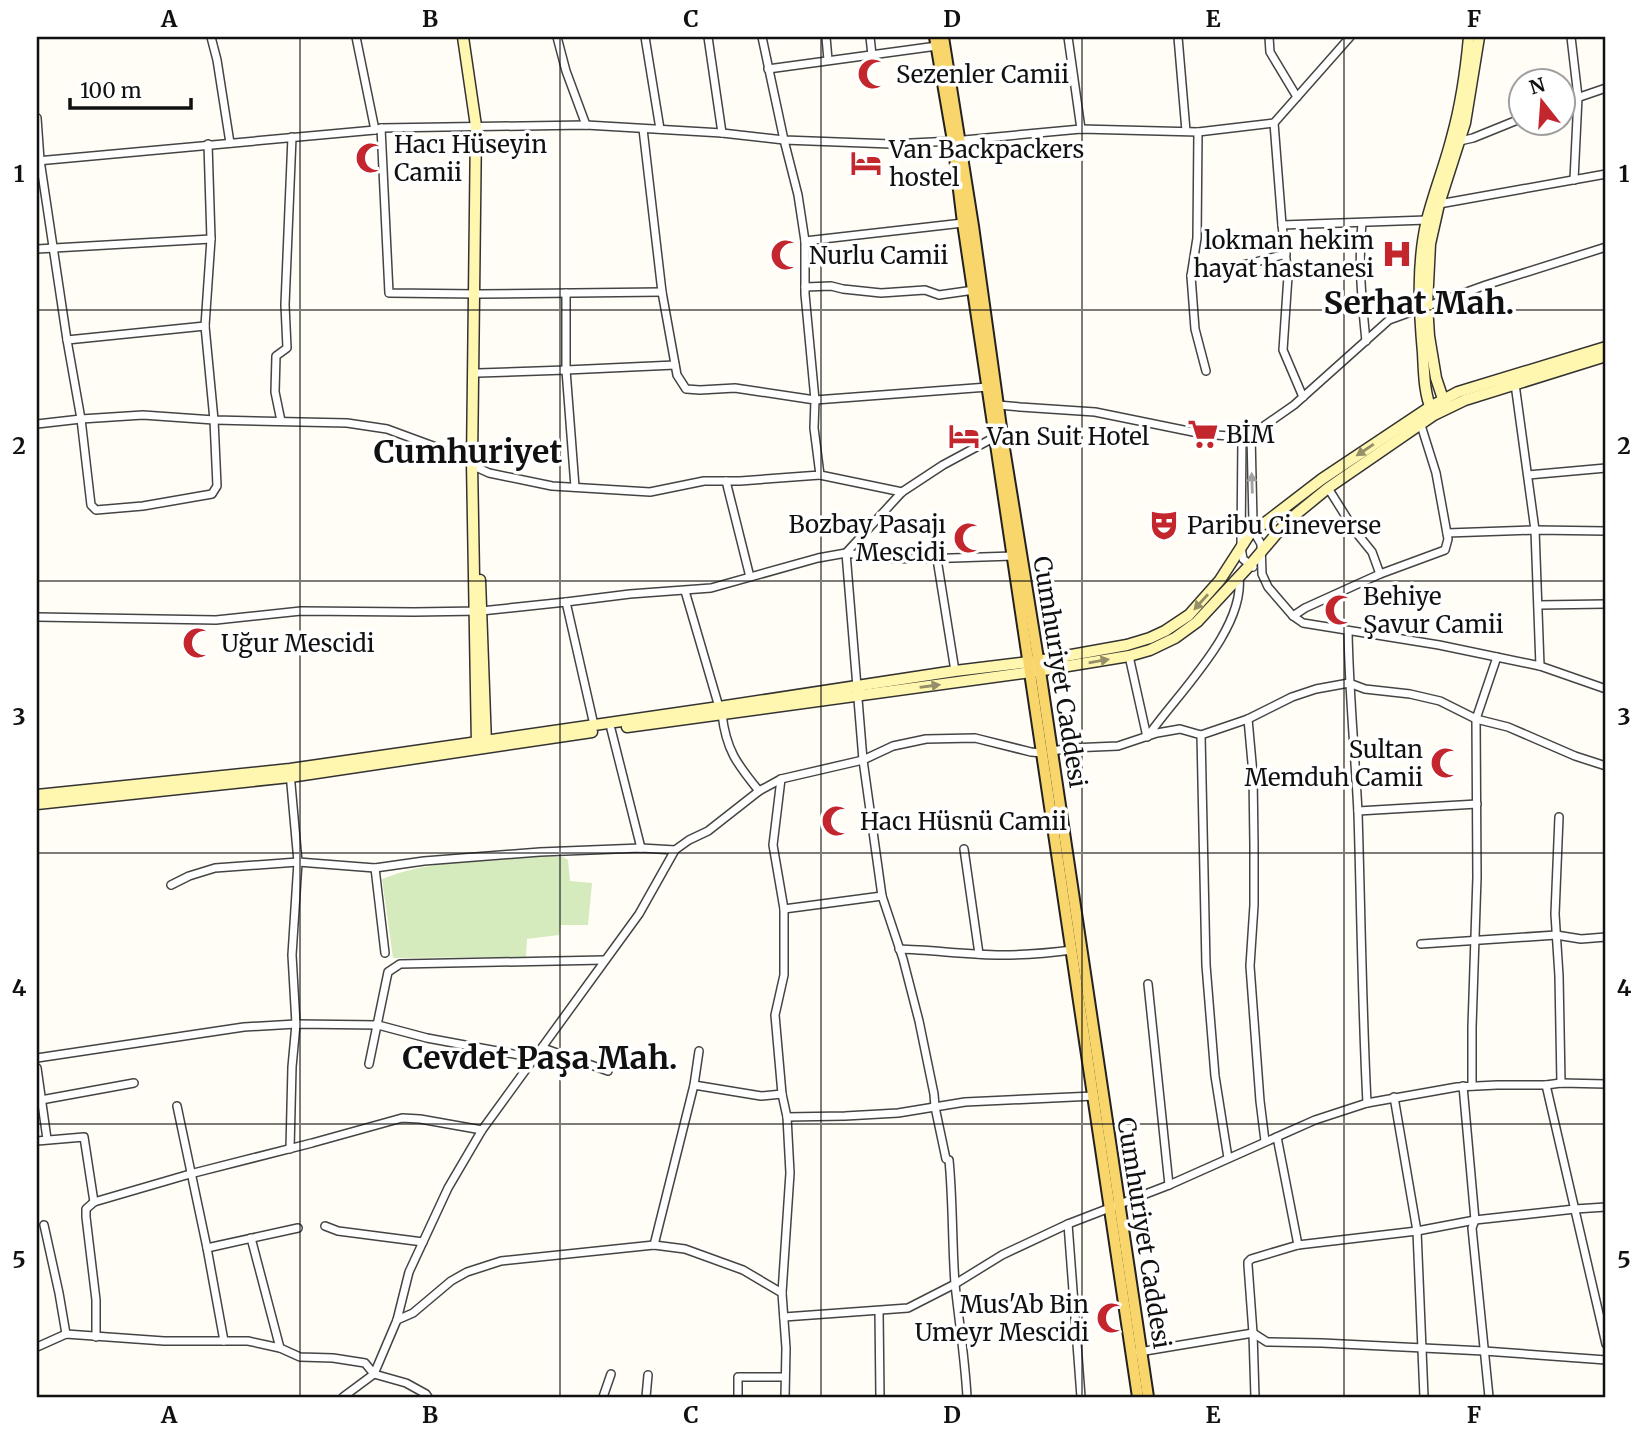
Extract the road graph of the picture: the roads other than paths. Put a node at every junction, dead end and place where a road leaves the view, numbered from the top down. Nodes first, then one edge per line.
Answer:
1 (211, 37) edge
2 (356, 37) edge
3 (463, 37) edge
4 (469, 37) edge
5 (557, 37) edge
6 (645, 37) edge
7 (708, 37) edge
8 (762, 37) edge
9 (825, 37) edge
10 (870, 37) edge
11 (1068, 37) edge
12 (1178, 37) edge
13 (1269, 37) edge
14 (1350, 37) edge
15 (1469, 37) edge
16 (1479, 37) edge
17 (1572, 37) edge
18 (938, 40) edge
19 (872, 55) junction
20 (828, 60) junction
21 (768, 69) junction
22 (1606, 88) edge
23 (1297, 97) junction
24 (1577, 97) junction
25 (37, 118) edge
26 (1274, 123) junction
27 (586, 125) junction
28 (1506, 125) edge
29 (479, 126) junction
30 (378, 129) junction
31 (643, 129) junction
32 (660, 129) junction
33 (1081, 129) junction
34 (1186, 131) junction
35 (1198, 132) junction
36 (722, 133) junction
37 (292, 137) junction
38 (784, 140) junction
39 (957, 141) junction
40 (1460, 141) junction
41 (230, 143) junction
42 (208, 145) junction
43 (38, 160) edge
44 (1606, 174) edge
45 (1574, 180) junction
46 (1439, 204) junction
47 (1427, 220) junction
48 (964, 223) junction
49 (1362, 223) junction
50 (1282, 225) junction
51 (211, 239) junction
52 (805, 240) junction
53 (53, 247) junction
54 (1606, 247) edge
55 (37, 249) edge
56 (1286, 254) junction
57 (1191, 276) junction
58 (805, 287) junction
59 (974, 290) junction
60 (662, 292) junction
61 (566, 293) junction
62 (476, 294) junction
63 (1423, 307) junction
64 (205, 326) junction
65 (66, 340) junction
66 (1366, 341) junction
67 (1606, 347) edge
68 (1606, 356) edge
69 (675, 365) junction
70 (566, 370) junction
71 (1206, 371) dead end
72 (478, 373) junction
73 (1516, 384) junction
74 (988, 387) junction
75 (1303, 397) junction
76 (815, 400) junction
77 (1445, 404) junction
78 (998, 405) junction
79 (1432, 411) junction
80 (81, 419) junction
81 (214, 420) junction
82 (1419, 420) junction
83 (281, 421) junction
84 (37, 425) edge
85 (1246, 436) junction
86 (995, 437) junction
87 (475, 465) junction
88 (1606, 468) edge
89 (820, 475) junction
90 (1528, 475) junction
91 (726, 481) junction
92 (575, 486) junction
93 (1328, 488) junction
94 (902, 492) junction
95 (1535, 530) junction
96 (1606, 531) edge
97 (1254, 532) junction
98 (1447, 533) junction
99 (1241, 547) junction
100 (1262, 550) junction
101 (846, 553) junction
102 (1013, 556) junction
103 (937, 559) junction
104 (1250, 565) junction
105 (1262, 574) junction
106 (1380, 574) junction
107 (1239, 576) junction
108 (750, 577) junction
109 (685, 591) junction
110 (566, 602) junction
111 (1606, 604) edge
112 (1539, 605) junction
113 (478, 611) junction
114 (1293, 616) junction
115 (37, 617) edge
116 (1349, 631) junction
117 (1129, 656) junction
118 (1497, 657) junction
119 (1541, 666) junction
120 (1035, 667) junction
121 (956, 671) junction
122 (1349, 682) junction
123 (1606, 689) edge
124 (857, 691) junction
125 (720, 711) junction
126 (1248, 719) junction
127 (1476, 719) junction
128 (594, 725) junction
129 (611, 729) junction
130 (1201, 735) junction
131 (1147, 737) junction
132 (481, 744) junction
133 (1047, 752) junction
134 (863, 760) junction
135 (1606, 766) edge
136 (290, 773) junction
137 (781, 779) junction
138 (759, 791) junction
139 (37, 795) edge
140 (37, 804) edge
141 (1477, 804) junction
142 (1357, 811) junction
143 (1559, 817) dead end
144 (642, 848) junction
145 (964, 849) dead end
146 (675, 850) junction
147 (298, 862) junction
148 (375, 868) junction
149 (171, 884) dead end
150 (882, 897) junction
151 (784, 909) junction
152 (1556, 935) junction
153 (1606, 937) edge
154 (1475, 939) junction
155 (1421, 944) dead end
156 (899, 949) junction
157 (1072, 950) junction
158 (385, 953) dead end
159 (979, 954) junction
160 (604, 960) junction
161 (1147, 984) dead end
162 (296, 1024) junction
163 (378, 1025) junction
164 (543, 1048) junction
165 (699, 1051) dead end
166 (37, 1058) edge
167 (534, 1058) junction
168 (369, 1064) dead end
169 (37, 1068) edge
170 (608, 1071) dead end
171 (134, 1083) dead end
172 (1560, 1083) junction
173 (1606, 1084) edge
174 (694, 1085) junction
175 (1546, 1085) junction
176 (1468, 1086) junction
177 (782, 1094) junction
178 (1094, 1096) junction
179 (1394, 1097) junction
180 (41, 1100) junction
181 (1367, 1102) junction
182 (177, 1106) dead end
183 (934, 1107) junction
184 (787, 1117) junction
185 (482, 1130) junction
186 (1277, 1138) junction
187 (47, 1139) junction
188 (37, 1141) edge
189 (1265, 1141) junction
190 (290, 1149) junction
191 (1228, 1158) junction
192 (190, 1174) junction
193 (1169, 1185) junction
194 (94, 1202) junction
195 (1114, 1206) junction
196 (1606, 1207) edge
197 (1575, 1209) junction
198 (1475, 1220) junction
199 (1068, 1224) junction
200 (44, 1225) dead end
201 (325, 1226) dead end
202 (298, 1228) dead end
203 (1417, 1231) junction
204 (251, 1238) junction
205 (423, 1242) junction
206 (654, 1245) junction
207 (1298, 1245) junction
208 (207, 1248) junction
209 (955, 1284) junction
210 (782, 1293) junction
211 (879, 1311) junction
212 (784, 1317) junction
213 (397, 1320) junction
214 (1605, 1331) edge
215 (1254, 1333) junction
216 (66, 1334) junction
217 (96, 1337) junction
218 (224, 1341) junction
219 (1606, 1344) edge
220 (37, 1347) edge
221 (280, 1348) junction
222 (1423, 1349) junction
223 (1484, 1351) junction
224 (1136, 1352) junction
225 (1606, 1360) edge
226 (374, 1374) junction
227 (611, 1374) dead end
228 (648, 1375) dead end
229 (784, 1377) junction
230 (343, 1397) edge
231 (428, 1397) edge
232 (603, 1397) edge
233 (646, 1397) edge
234 (738, 1397) edge
235 (785, 1397) edge
236 (880, 1397) edge
237 (967, 1397) edge
238 (1081, 1397) edge
239 (1138, 1397) edge
240 (1148, 1397) edge
241 (1255, 1397) edge
242 (1424, 1397) edge
243 (1489, 1397) edge

1 - 41 street
2 - 30 street
3 - 29 street
4 - 29 street
5 - 27 street
6 - 32 street
7 - 36 street
8 - 21 street
9 - 20 street
10 - 19 street
11 - 33 street
12 - 34 street
13 - 23 street
14 - 23 street
15 - 47 street
16 - 40 street
17 - 24 street
18 - 19 street
18 - 39 main road, Cumhuriyet Caddesi
19 - 20 street
20 - 21 street
21 - 38 street
22 - 24 street
23 - 26 street
24 - 45 street
25 - 43 street
26 - 35 street
26 - 50 street
27 - 29 street
27 - 31 street
28 - 40 street
29 - 30 street
29 - 62 street
30 - 37 street
30 - 62 street
31 - 32 street
31 - 60 street
32 - 36 street
33 - 34 street
33 - 39 street
34 - 35 street
35 - 57 street
36 - 38 street
37 - 41 street
37 - 83 street
38 - 39 street
38 - 52 street
39 - 48 main road, Cumhuriyet Caddesi
39 - 78 main road, Cumhuriyet Caddesi
40 - 46 street
41 - 42 street
42 - 43 street
42 - 51 street
43 - 53 street
44 - 45 street
45 - 46 street
46 - 63 street
47 - 49 street
47 - 63 street
48 - 52 street
48 - 59 main road, Cumhuriyet Caddesi
49 - 50 street
49 - 66 street
50 - 56 street
51 - 53 street
51 - 64 street
52 - 58 street
53 - 55 street
53 - 65 street
54 - 63 street
56 - 57 street
56 - 75 street
57 - 71 street
58 - 59 street
58 - 76 street
59 - 74 main road, Cumhuriyet Caddesi
60 - 61 street
60 - 69 street
61 - 62 street
61 - 70 street
62 - 72 street
62 - 87 street
63 - 66 street
63 - 77 street
63 - 79 street
64 - 65 street
64 - 81 street
65 - 80 street
66 - 75 street
67 - 77 street
68 - 73 street
69 - 70 street
69 - 76 street
70 - 72 street
70 - 92 street
72 - 87 street
73 - 77 street
73 - 90 street
74 - 76 street
74 - 86 main road, Cumhuriyet Caddesi
75 - 85 street
76 - 89 street
77 - 79 street
78 - 85 street
78 - 120 main road, Cumhuriyet Caddesi
79 - 82 street
80 - 81 street
80 - 81 street
80 - 84 street
81 - 83 street
82 - 93 street
82 -> 97 street
82 - 98 street
83 - 87 street
97 -> 85 street
85 - 99 street
86 - 94 street
86 - 102 main road, Cumhuriyet Caddesi
87 - 92 street
87 - 113 street
88 - 90 street
89 - 91 street
89 - 94 street
90 - 95 street
91 - 92 street
91 - 108 street
93 - 100 street
93 - 106 street
94 - 101 street
95 - 96 street
95 - 98 street
95 - 112 street
97 - 99 street
97 - 100 street
98 - 106 street
99 - 104 street
99 -> 120 street
100 - 104 street
100 - 105 street
101 - 103 street
101 - 108 street
101 - 124 street
102 - 103 street
102 - 120 main road, Cumhuriyet Caddesi
103 - 121 street
104 - 105 street
104 - 107 street
105 - 114 street
106 - 114 street
107 - 117 street
107 - 131 street
108 - 109 street
109 - 110 street
109 - 125 street
110 - 113 street
110 - 128 street
111 - 112 street
112 - 119 street
113 - 115 street
113 - 132 street
114 - 116 street
116 - 118 street
116 - 122 street
120 -> 117 street
117 - 131 street
118 - 119 street
118 - 127 street
119 - 123 street
120 - 121 street
124 -> 120 street
120 - 133 main road, Cumhuriyet Caddesi
121 - 124 street
122 - 126 street
122 - 127 street
122 - 142 street
124 - 125 street
124 - 134 street
125 - 128 street
125 - 129 street
125 - 138 street
126 - 130 street
126 - 189 street
127 - 135 street
127 - 141 street
128 - 132 street
129 - 132 street
129 - 144 street
130 - 131 street
130 - 191 street
131 - 133 street
132 - 136 street
133 - 134 street
133 - 157 main road, Cumhuriyet Caddesi
133 - 195 main road, Cumhuriyet Caddesi
134 - 137 street
134 - 150 street
136 - 139 street
136 - 140 street
136 - 147 street
137 - 138 street
137 - 151 street
138 - 146 street
141 - 142 street
141 - 154 street
142 - 181 street
143 - 152 street
144 - 146 street
144 - 148 street
145 - 159 street
146 - 160 street
147 - 148 street
147 - 149 street
147 - 162 street
148 - 158 street
150 - 151 street
150 - 156 street
151 - 177 street
152 - 153 street
152 - 154 street
152 - 172 street
154 - 155 street
154 - 176 street
156 - 159 street
156 - 183 street
157 - 159 street
157 - 178 main road, Cumhuriyet Caddesi
160 - 163 street
160 - 164 street
161 - 193 street
162 - 163 street
162 - 166 street
162 - 190 street
163 - 167 street
163 - 168 street
164 - 167 street
164 - 170 street
165 - 174 street
167 - 185 street
169 - 180 street
171 - 180 street
172 - 173 street
172 - 175 street
174 - 177 street
174 - 206 street
175 - 176 street
175 - 197 street
176 - 179 street
176 - 198 street
177 - 184 street
178 - 183 street
178 - 195 main road, Cumhuriyet Caddesi
179 - 181 street
179 - 203 street
180 - 187 street
181 - 186 street
182 - 192 street
183 - 184 street
183 - 209 street
184 - 210 street
185 - 190 street
185 - 205 street
186 - 189 street
186 - 207 street
187 - 188 street
187 - 194 street
189 - 191 street
190 - 192 street
191 - 193 street
192 - 194 street
192 - 208 street
193 - 195 street
194 - 217 street
195 - 199 street
195 - 224 main road, Cumhuriyet Caddesi
196 - 197 street
197 - 198 street
197 - 214 street
198 - 203 street
198 - 223 street
199 - 209 street
199 - 238 street
200 - 216 street
201 - 205 street
202 - 204 street
203 - 207 street
203 - 222 street
204 - 208 street
204 - 221 street
205 - 213 street
206 - 210 street
206 - 213 street
207 - 215 street
208 - 218 street
209 - 211 street
209 - 237 street
210 - 212 street
211 - 212 street
211 - 236 street
212 - 229 street
213 - 226 street
214 - 219 street
215 - 222 street
215 - 224 street
215 - 241 street
216 - 217 street
216 - 220 street
217 - 218 street
218 - 221 street
221 - 226 street
222 - 223 street
222 - 242 street
223 - 225 street
223 - 243 street
224 - 239 main road, Cumhuriyet Caddesi
224 - 240 main road, Cumhuriyet Caddesi
226 - 230 street
226 - 231 street
227 - 232 street
228 - 233 street
229 - 234 street
229 - 235 street

